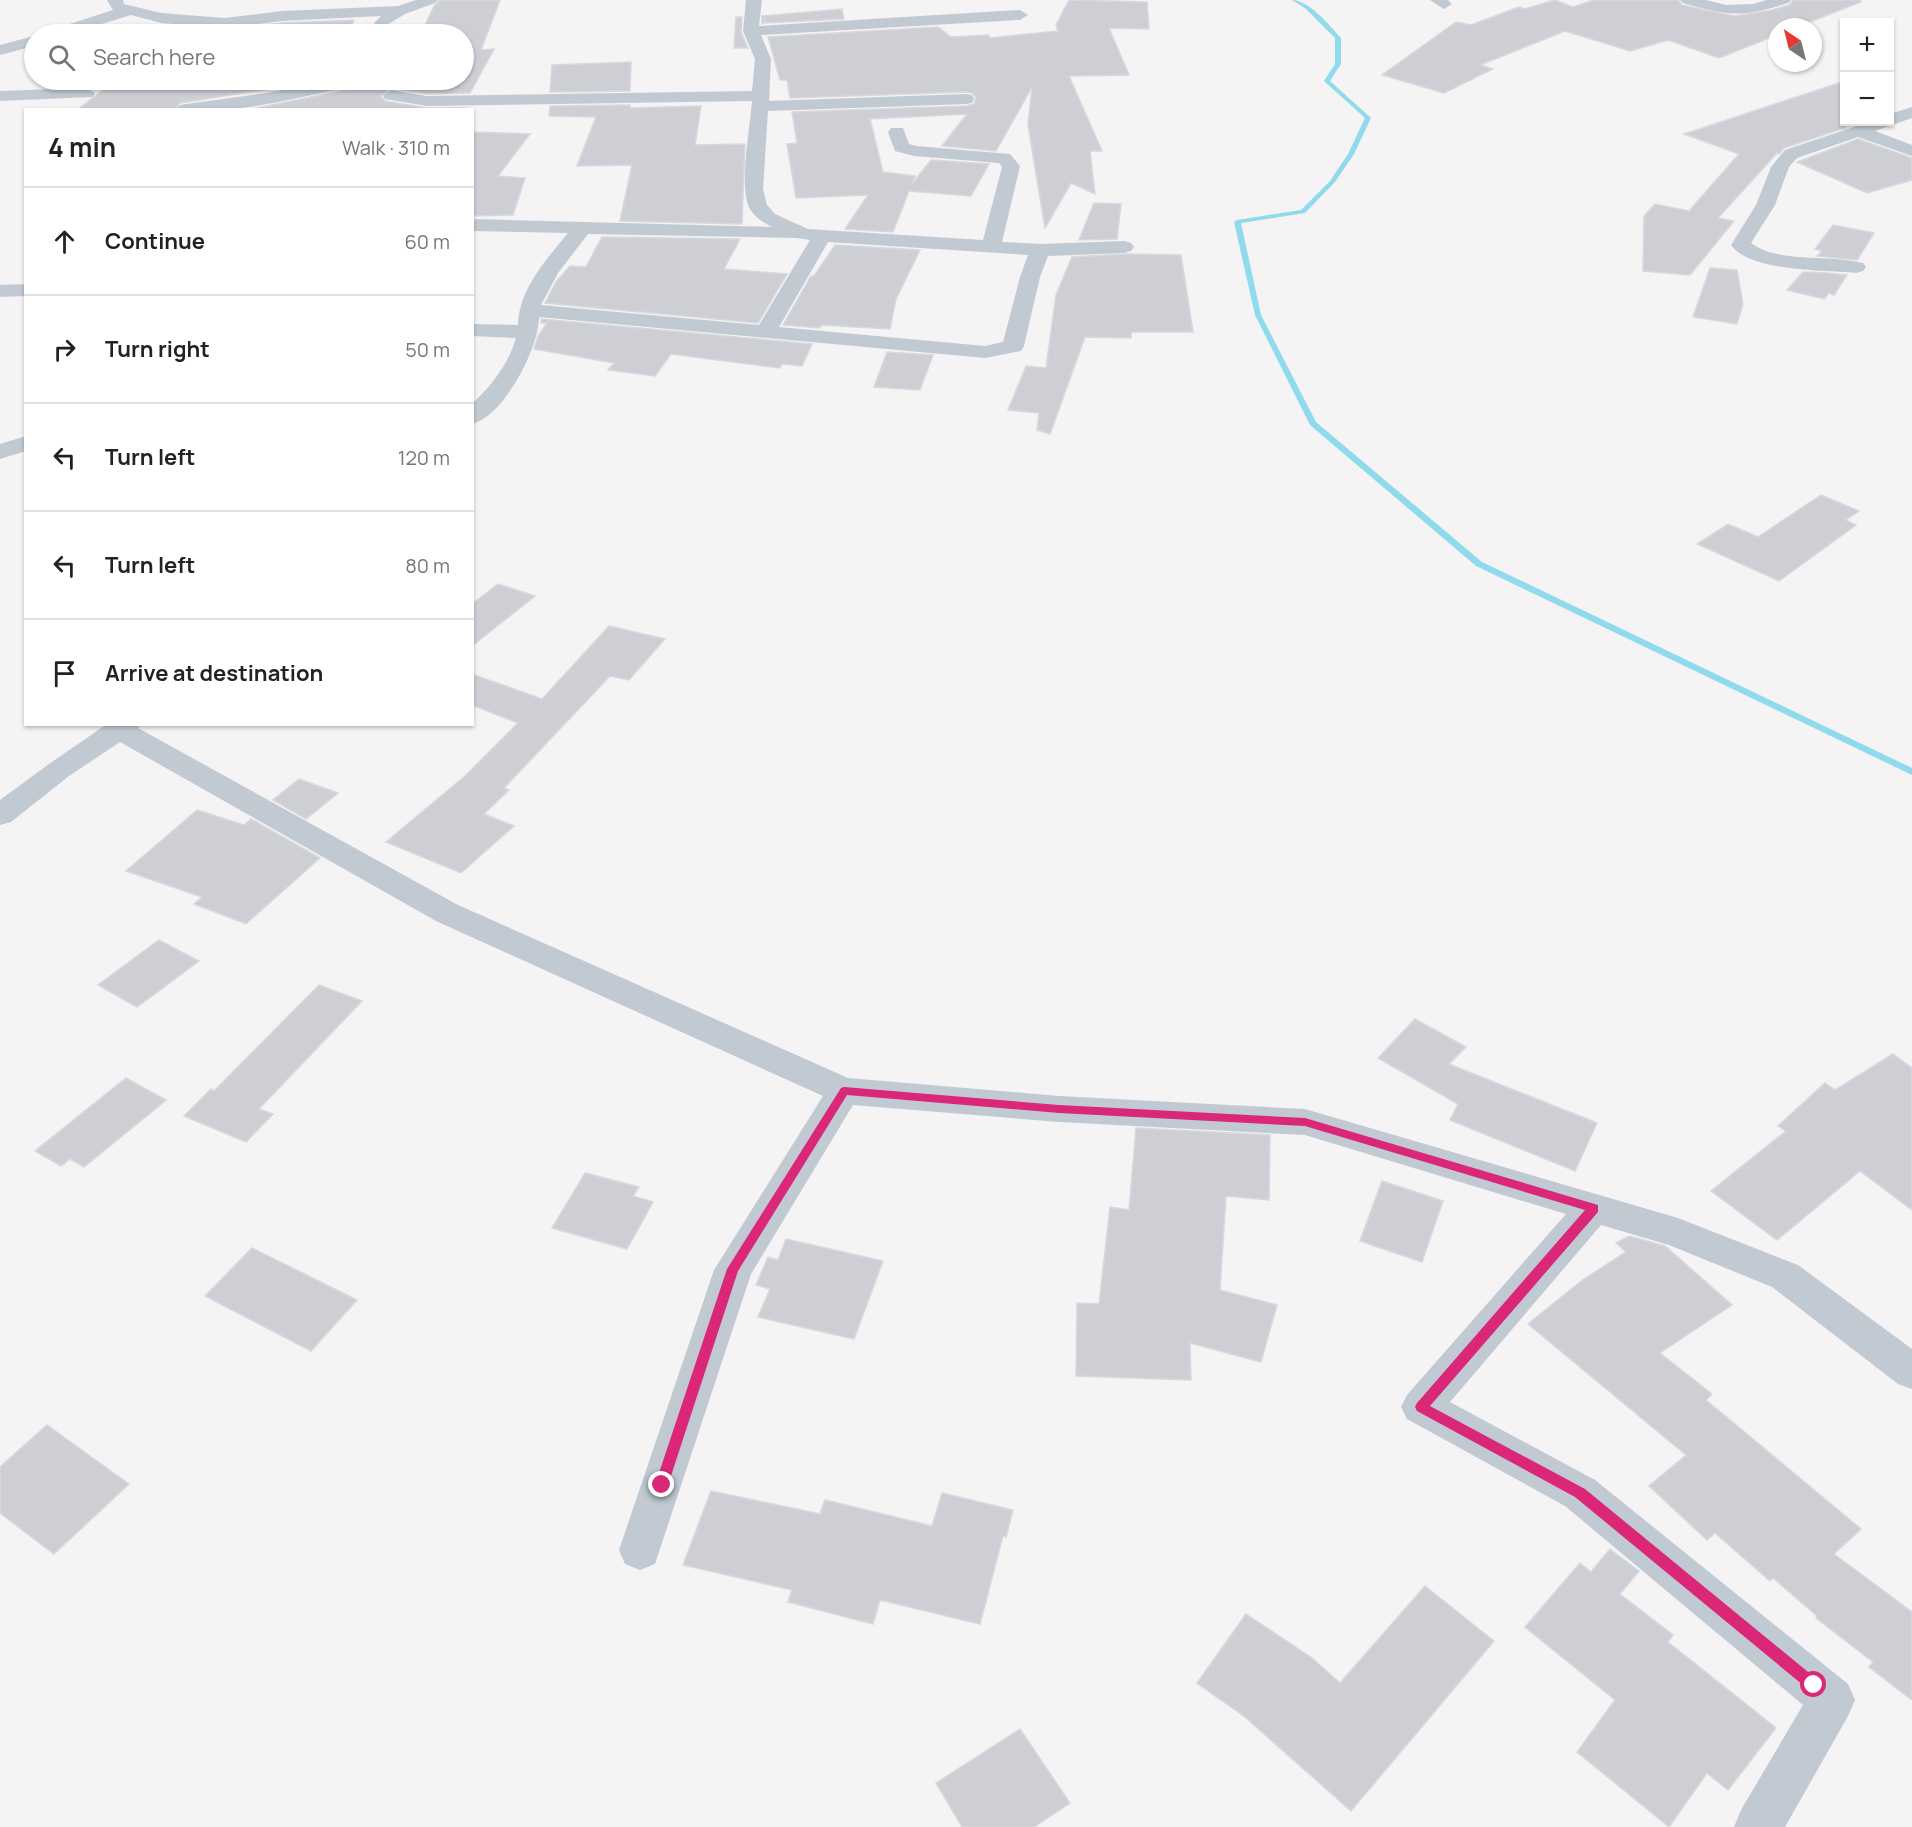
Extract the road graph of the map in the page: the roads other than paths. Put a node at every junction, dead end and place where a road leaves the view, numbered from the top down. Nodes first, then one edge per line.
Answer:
1 (430, 0) edge
2 (754, 0) edge
3 (1688, 0) edge
4 (1783, 0) edge
5 (121, 5) edge
6 (400, 11) junction
7 (1020, 15) dead end
8 (77, 24) edge
9 (381, 24) edge
10 (752, 31) junction
11 (24, 44) edge
12 (0, 50) edge
13 (308, 90) edge
14 (87, 93) dead end
15 (390, 95) edge
16 (2, 97) edge
17 (966, 99) dead end
18 (761, 101) junction
19 (193, 108) edge
20 (1912, 112) edge
21 (1894, 119) edge
22 (1873, 126) edge
23 (1858, 131) junction
24 (897, 132) dead end
25 (1912, 151) edge
26 (474, 225) edge
27 (583, 228) junction
28 (813, 235) junction
29 (991, 247) junction
30 (1124, 247) dead end
31 (1040, 250) junction
32 (1856, 267) dead end
33 (24, 290) edge
34 (0, 291) edge
35 (529, 310) junction
36 (474, 330) edge
37 (528, 332) junction
38 (765, 333) junction
39 (474, 415) edge
40 (24, 444) edge
41 (0, 452) edge
42 (124, 727) edge
43 (0, 814) edge
44 (844, 1091) junction
45 (1594, 1208) junction
46 (1912, 1372) edge
47 (640, 1550) dead end
48 (1758, 1827) edge

1 - 6 street
2 - 10 street
3 - 4 street
5 - 6 street
5 - 8 street
6 - 9 street
7 - 10 street
10 - 18 street
11 - 12 street
13 - 19 street
14 - 16 street
15 - 18 street
17 - 18 street
18 - 28 street
20 - 21 street
22 - 23 street
23 - 25 street
23 - 32 street
24 - 29 street
26 - 27 street
27 - 28 street
27 - 35 street
28 - 29 street
28 - 38 street
29 - 31 street
30 - 31 street
31 - 38 street
33 - 34 street
35 - 37 street
35 - 38 street
36 - 37 street
37 - 39 street
40 - 41 street
42 - 43 street
42 - 44 street
44 - 45 street
44 - 47 street
45 - 46 street
45 - 48 street

